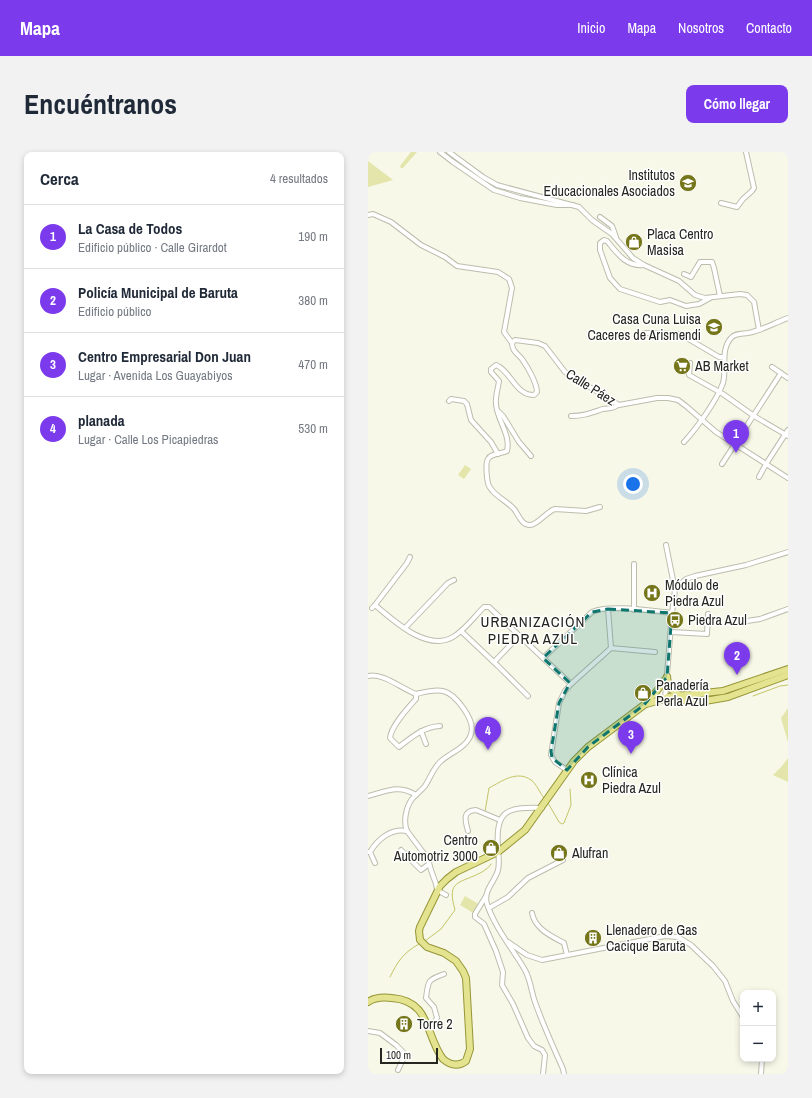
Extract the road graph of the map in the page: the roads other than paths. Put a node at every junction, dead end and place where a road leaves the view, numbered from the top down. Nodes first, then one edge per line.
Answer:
1 (440, 152) edge
2 (449, 152) edge
3 (746, 152) edge
4 (721, 203) dead end
5 (575, 205) junction
6 (368, 215) edge
7 (600, 217) dead end
8 (616, 238) junction
9 (644, 265) junction
10 (684, 274) dead end
11 (720, 296) junction
12 (710, 297) junction
13 (788, 318) edge
14 (759, 330) junction
15 (644, 333) dead end
16 (512, 343) junction
17 (724, 357) junction
18 (690, 363) dead end
19 (772, 367) dead end
20 (781, 374) junction
21 (788, 378) edge
22 (719, 392) junction
23 (449, 402) dead end
24 (618, 405) junction
25 (497, 411) junction
26 (571, 416) dead end
27 (754, 416) junction
28 (702, 420) junction
29 (788, 430) edge
30 (787, 435) edge
31 (684, 442) dead end
32 (735, 444) junction
33 (498, 454) junction
34 (531, 456) dead end
35 (722, 464) dead end
36 (766, 464) junction
37 (759, 477) dead end
38 (788, 478) edge
39 (600, 506) dead end
40 (666, 545) dead end
41 (788, 552) edge
42 (410, 557) dead end
43 (634, 564) dead end
44 (454, 580) dead end
45 (677, 586) junction
46 (608, 609) junction
47 (788, 609) edge
48 (634, 610) junction
49 (672, 613) junction
50 (708, 614) dead end
51 (734, 623) dead end
52 (405, 628) junction
53 (461, 631) junction
54 (671, 632) junction
55 (519, 636) junction
56 (611, 648) junction
57 (655, 652) dead end
58 (543, 658) junction
59 (494, 662) junction
60 (788, 669) edge
61 (788, 675) edge
62 (368, 676) edge
63 (667, 677) junction
64 (571, 684) junction
65 (416, 694) junction
66 (528, 696) dead end
67 (683, 696) junction
68 (665, 699) junction
69 (644, 705) junction
70 (440, 726) dead end
71 (421, 731) junction
72 (426, 744) dead end
73 (567, 770) junction
74 (416, 795) junction
75 (368, 796) edge
76 (542, 808) junction
77 (500, 820) junction
78 (407, 831) junction
79 (468, 831) dead end
80 (401, 850) dead end
81 (369, 852) edge
82 (498, 852) junction
83 (563, 860) dead end
84 (375, 863) dead end
85 (429, 864) junction
86 (437, 890) junction
87 (446, 895) dead end
88 (486, 896) junction
89 (489, 908) junction
90 (532, 913) dead end
91 (506, 940) junction
92 (568, 956) junction
93 (444, 974) dead end
94 (368, 1002) edge
95 (740, 1012) edge
96 (430, 1030) junction
97 (368, 1031) edge
98 (762, 1062) edge
99 (398, 1070) dead end
100 (543, 1074) edge
101 (564, 1074) edge
102 (761, 1074) edge

1 - 5 street
2 - 5 street
3 - 4 street
5 - 8 street
6 - 16 street
7 - 8 street
8 - 9 street
9 - 12 street
9 - 12 street
10 - 11 street
11 - 12 street
11 - 14 street
13 - 14 street
14 - 17 street
15 - 17 street
16 - 24 street, Calle Páez
16 - 25 street
17 - 22 street
18 - 22 street
19 - 20 street
20 - 21 street
20 - 27 street
22 - 27 street
22 - 28 street
23 - 33 street
24 - 26 street
24 - 28 street, Calle Páez
25 - 33 street
25 - 34 street
27 - 30 street
27 - 32 street
28 - 31 street
28 - 32 street, Calle Páez
29 - 30 street
30 - 36 street
32 - 35 street
32 - 36 street, Calle Páez
33 - 39 street
36 - 37 street
36 - 38 street, Calle Páez
40 - 45 street
41 - 45 street
42 - 52 street
43 - 48 street
44 - 52 street
45 - 49 street
46 - 48 street
46 - 56 street
46 - 58 street
47 - 51 street
48 - 49 street
49 - 54 street
50 - 54 street
52 - 53 street
53 - 55 street
53 - 59 street
54 - 63 street
55 - 58 street
55 - 59 street
56 - 57 street
56 - 64 street
58 - 64 street
59 - 66 street
60 - 67 main road
61 - 68 main road
62 - 65 street
63 - 67 main road
63 - 68 street
63 - 69 main road
64 - 73 street
65 - 71 street
65 - 74 street
67 - 68 main road
68 - 69 main road
69 - 73 main road
70 - 71 street
71 - 72 street
73 - 76 main road
74 - 75 street
74 - 78 street
76 - 77 street
76 - 82 main road
77 - 79 street
77 - 82 street
78 - 81 street
78 - 85 street
80 - 85 street
81 - 84 street
82 - 86 main road
82 - 88 street
83 - 89 street
85 - 86 street
86 - 87 street
86 - 96 main road
88 - 89 street
88 - 100 street
89 - 91 street
90 - 92 street
91 - 92 street
91 - 101 street
92 - 95 street
93 - 96 street
94 - 96 main road
97 - 99 street
98 - 102 street

